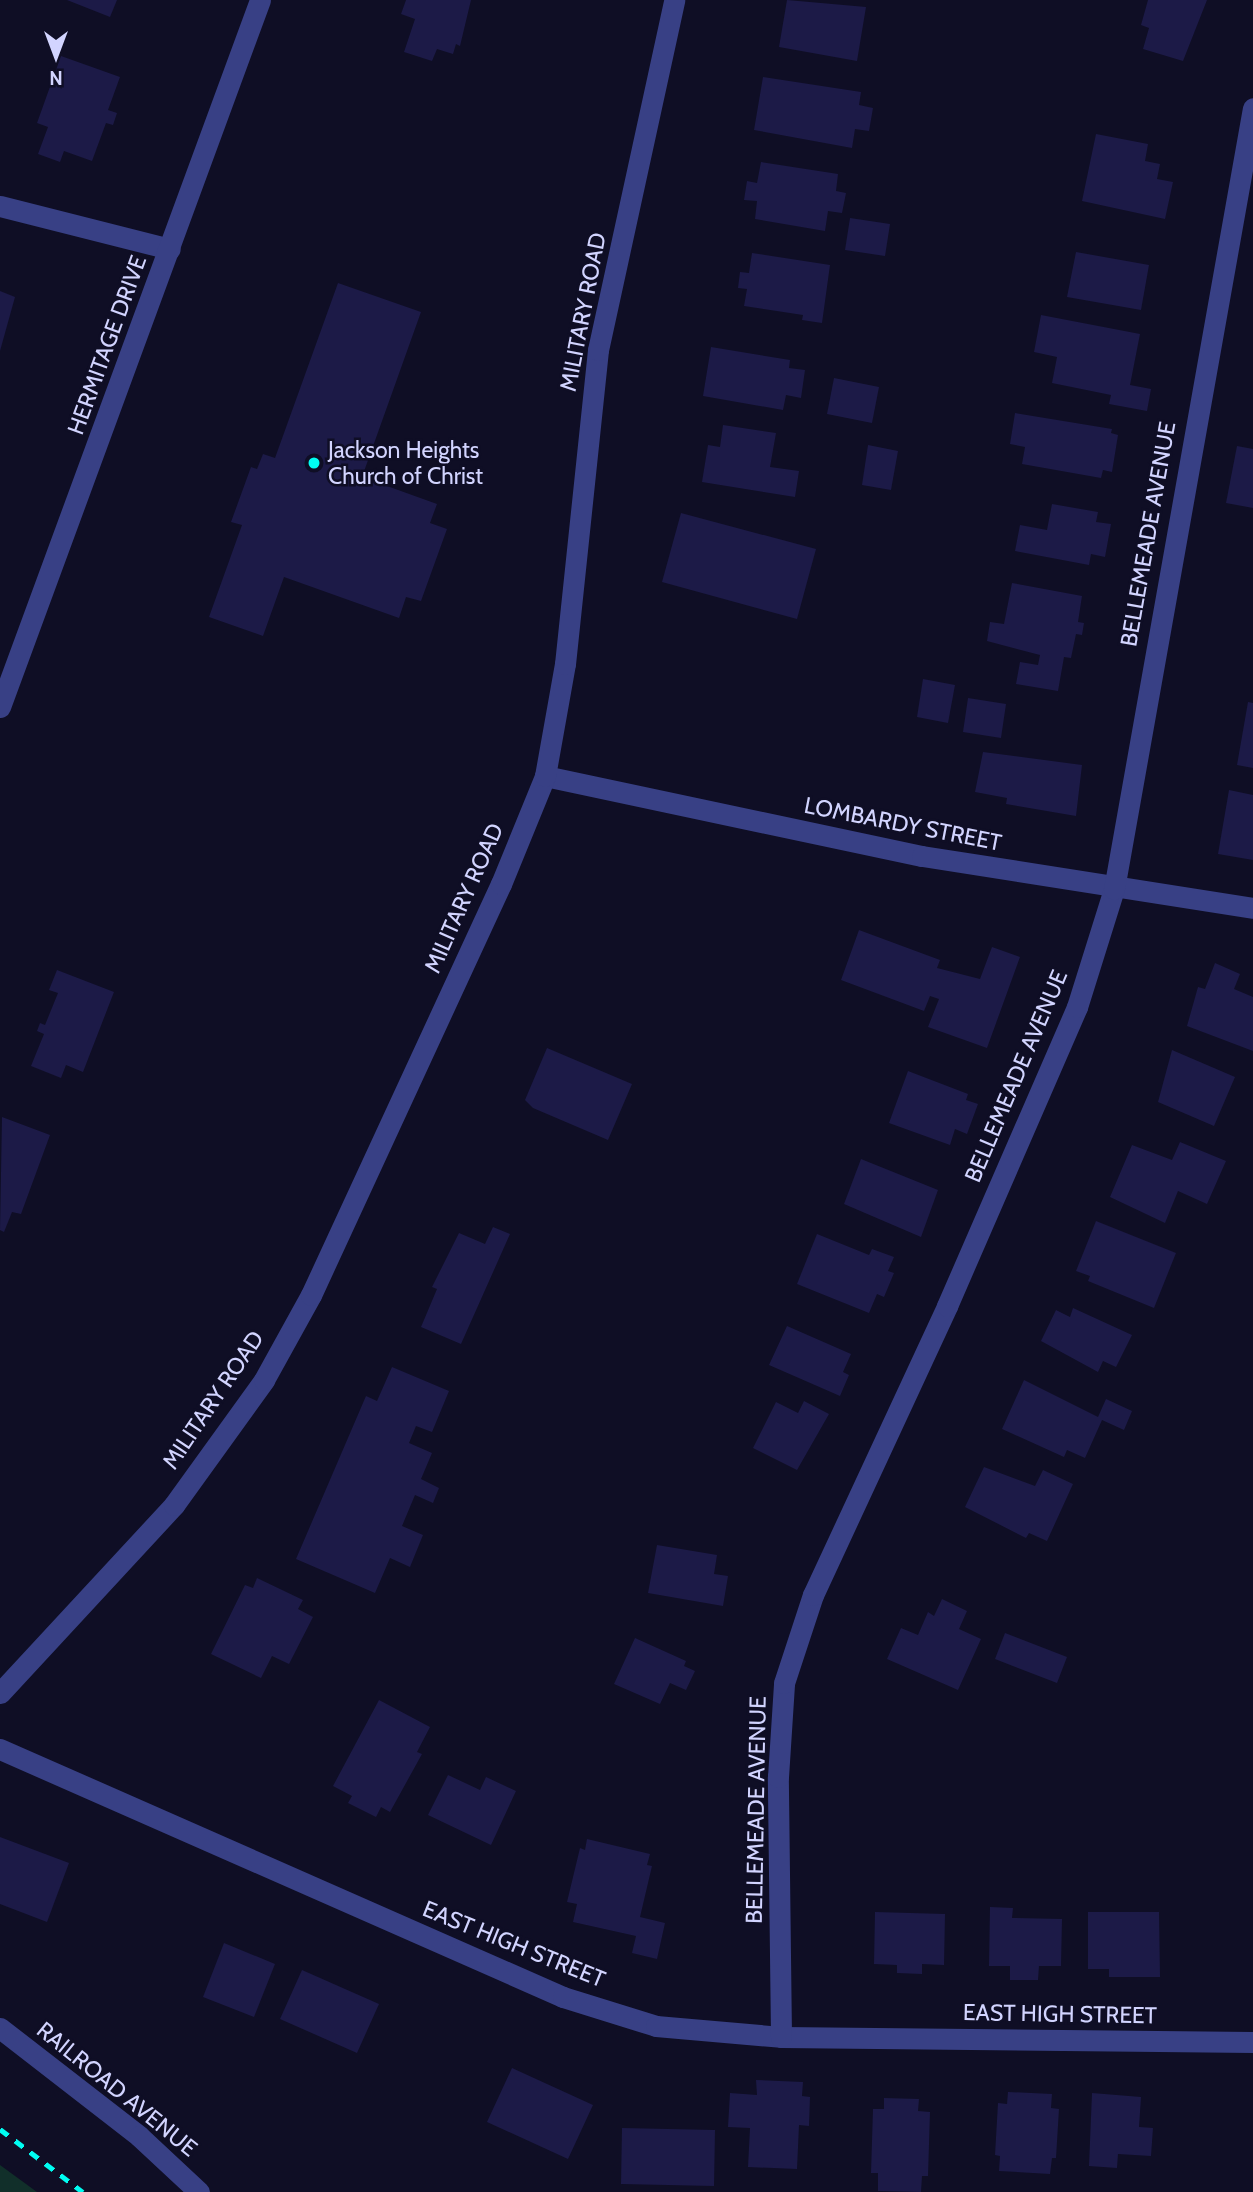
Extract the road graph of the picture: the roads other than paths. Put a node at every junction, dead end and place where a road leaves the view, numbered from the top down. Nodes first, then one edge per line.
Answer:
1 (260, 0) edge
2 (674, 0) edge
3 (1253, 108) edge
4 (0, 206) edge
5 (170, 249) junction
6 (0, 707) edge
7 (545, 776) junction
8 (1114, 889) junction
9 (1253, 908) edge
10 (0, 1693) edge
11 (0, 1749) edge
12 (0, 2028) edge
13 (781, 2037) junction
14 (1253, 2042) edge
15 (199, 2192) edge

1 - 5 street, HERMITAGE DRIVE
2 - 7 street, MILITARY ROAD
3 - 8 street, BELLEMEADE AVENUE
4 - 5 street
5 - 6 street, HERMITAGE DRIVE
7 - 8 street, LOMBARDY STREET
7 - 10 street, MILITARY ROAD
8 - 9 street, LOMBARDY STREET
8 - 13 street, BELLEMEADE AVENUE
11 - 13 street, EAST HIGH STREET
12 - 15 street, RAILROAD AVENUE
13 - 14 street, EAST HIGH STREET

